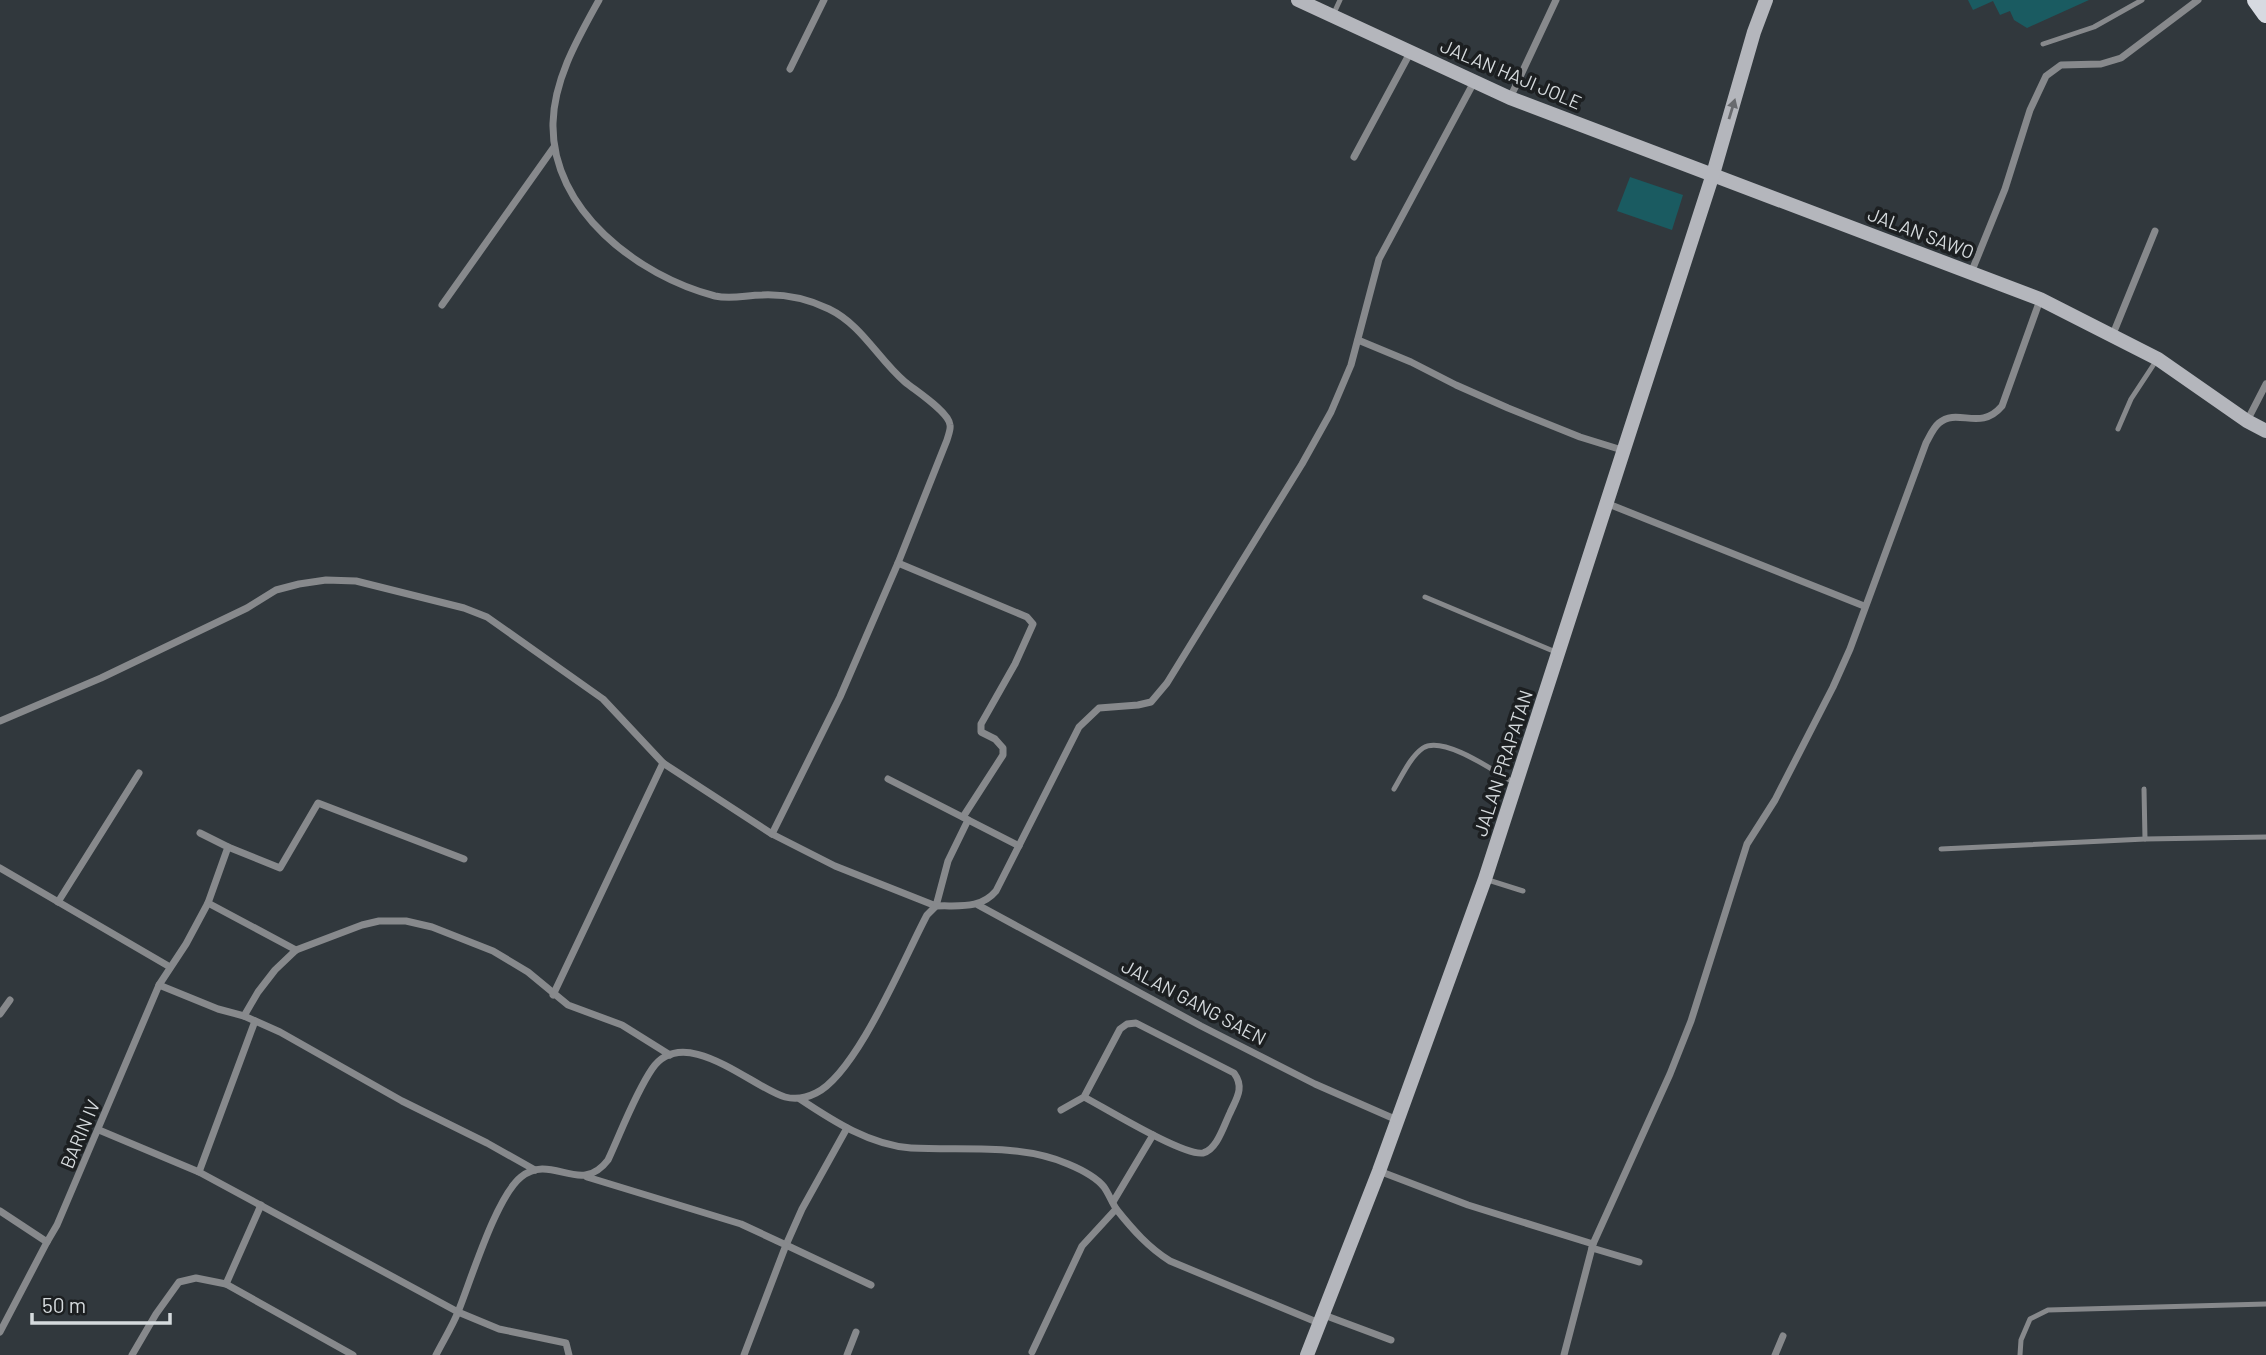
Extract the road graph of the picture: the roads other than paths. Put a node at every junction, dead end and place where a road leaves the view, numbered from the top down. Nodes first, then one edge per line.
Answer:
1 (598, 0) edge
2 (824, 0) edge
3 (1298, 0) edge
4 (1340, 0) edge
5 (1556, 0) edge
6 (1766, 0) edge
7 (2141, 0) edge
8 (2198, 0) edge
9 (2256, 0) edge
10 (2266, 14) edge
11 (1333, 16) junction
12 (2043, 44) dead end
13 (1410, 53) junction
14 (790, 69) dead end
15 (1474, 82) junction
16 (1510, 97) junction
17 (555, 147) junction
18 (1354, 157) dead end
19 (1713, 174) junction
20 (2155, 230) dead end
21 (1971, 273) junction
22 (2040, 299) junction
23 (442, 305) dead end
24 (2113, 334) junction
25 (1358, 340) junction
26 (2158, 359) junction
27 (2266, 384) edge
28 (2247, 421) junction
29 (2118, 429) dead end
30 (2266, 431) edge
31 (1622, 450) junction
32 (1606, 503) junction
33 (898, 563) junction
34 (1425, 597) dead end
35 (1864, 606) junction
36 (1559, 653) junction
37 (0, 721) edge
38 (663, 763) junction
39 (139, 773) dead end
40 (888, 779) dead end
41 (1517, 784) junction
42 (1394, 789) dead end
43 (2144, 789) dead end
44 (965, 819) junction
45 (200, 833) dead end
46 (772, 834) junction
47 (2266, 837) edge
48 (2145, 839) junction
49 (1020, 846) junction
50 (228, 847) junction
51 (1941, 849) dead end
52 (464, 859) dead end
53 (0, 868) edge
54 (1485, 879) junction
55 (1523, 891) dead end
56 (58, 902) junction
57 (208, 903) junction
58 (978, 905) junction
59 (936, 906) junction
60 (296, 950) junction
61 (170, 967) junction
62 (159, 985) junction
63 (553, 995) junction
64 (9, 1000) dead end
65 (0, 1014) edge
66 (244, 1016) junction
67 (256, 1021) junction
68 (670, 1055) junction
69 (1084, 1097) junction
70 (800, 1099) junction
71 (1061, 1110) dead end
72 (1398, 1120) junction
73 (847, 1128) junction
74 (99, 1130) junction
75 (1153, 1135) junction
76 (535, 1170) junction
77 (1379, 1171) junction
78 (198, 1172) junction
79 (586, 1177) junction
80 (261, 1205) junction
81 (1114, 1205) junction
82 (0, 1211) edge
83 (47, 1242) junction
84 (786, 1245) junction
85 (1592, 1246) junction
86 (1639, 1262) dead end
87 (226, 1284) junction
88 (871, 1285) dead end
89 (2266, 1304) edge
90 (458, 1312) junction
91 (1321, 1319) junction
92 (0, 1332) edge
93 (856, 1332) dead end
94 (1783, 1336) dead end
95 (1391, 1340) dead end
96 (1032, 1353) dead end
97 (132, 1355) edge
98 (353, 1355) edge
99 (436, 1355) edge
100 (569, 1355) edge
101 (744, 1355) edge
102 (847, 1355) edge
103 (1307, 1355) edge
104 (1564, 1355) edge
105 (1775, 1355) edge
106 (2020, 1355) edge

1 - 17 street
2 - 14 street
3 - 11 main road, JALAN HAJI JOLE
4 - 11 lane
5 - 16 street
19 -> 6 main road
7 - 12 lane
8 - 21 street
9 - 10 main road
11 - 13 main road, JALAN HAJI JOLE
13 - 15 main road, JALAN HAJI JOLE
13 - 18 street
15 - 16 main road, JALAN HAJI JOLE
15 - 25 street
16 - 19 main road, JALAN HAJI JOLE
17 - 23 street
17 - 33 street
19 - 21 main road, JALAN SAWO
19 - 31 main road, JALAN PRAPATAN
20 - 24 street
21 - 22 main road, JALAN SAWO
22 - 24 main road, JALAN SAWO
22 - 35 street
24 - 26 main road, JALAN SAWO
25 - 31 street
25 - 49 street
26 - 28 main road, JALAN SAWO
26 - 29 lane
27 - 28 street
28 - 30 main road, JALAN SAWO
31 - 32 main road, JALAN PRAPATAN
32 - 35 street
32 - 36 main road, JALAN PRAPATAN
33 - 44 street
33 - 46 street
34 - 36 lane
35 - 85 street
36 - 41 main road, JALAN PRAPATAN
37 - 38 street
38 - 46 street
38 - 63 street
39 - 56 street
40 - 44 street
41 - 42 lane
41 - 54 main road, JALAN PRAPATAN
43 - 48 lane
44 - 49 street
44 - 59 street
45 - 50 street
46 - 59 street
47 - 48 lane
48 - 51 lane
49 - 58 street
50 - 52 street
50 - 57 street, BARIN IV
53 - 56 street
54 - 55 lane
54 - 72 main road, JALAN PRAPATAN
56 - 61 street
57 - 60 street
57 - 61 street, BARIN IV
58 - 59 street
58 - 72 street, JALAN GANG SAEN
59 - 70 street
60 - 63 street
60 - 66 street
61 - 62 street, BARIN IV
62 - 66 street
62 - 74 street, BARIN IV
63 - 68 street
64 - 65 street
66 - 67 street
67 - 76 street
67 - 78 street
68 - 70 street
68 - 79 street
69 - 71 street
69 - 75 street
69 - 75 street
70 - 73 street
72 - 77 main road, JALAN PRAPATAN
73 - 81 street
73 - 84 street
74 - 78 street
74 - 83 street, BARIN IV
75 - 81 street
76 - 79 street
76 - 90 street
77 - 85 street
77 - 91 main road, JALAN PRAPATAN
78 - 80 street
79 - 84 street
80 - 87 street
80 - 90 street
81 - 91 street
81 - 96 street
82 - 83 street
83 - 92 street, BARIN IV
84 - 88 street
84 - 101 street
85 - 86 street
85 - 104 street
87 - 97 street
87 - 98 street
89 - 106 lane
90 - 99 street
90 - 100 street
91 - 95 street
91 - 103 main road, JALAN PRAPATAN
93 - 102 street
94 - 105 street

